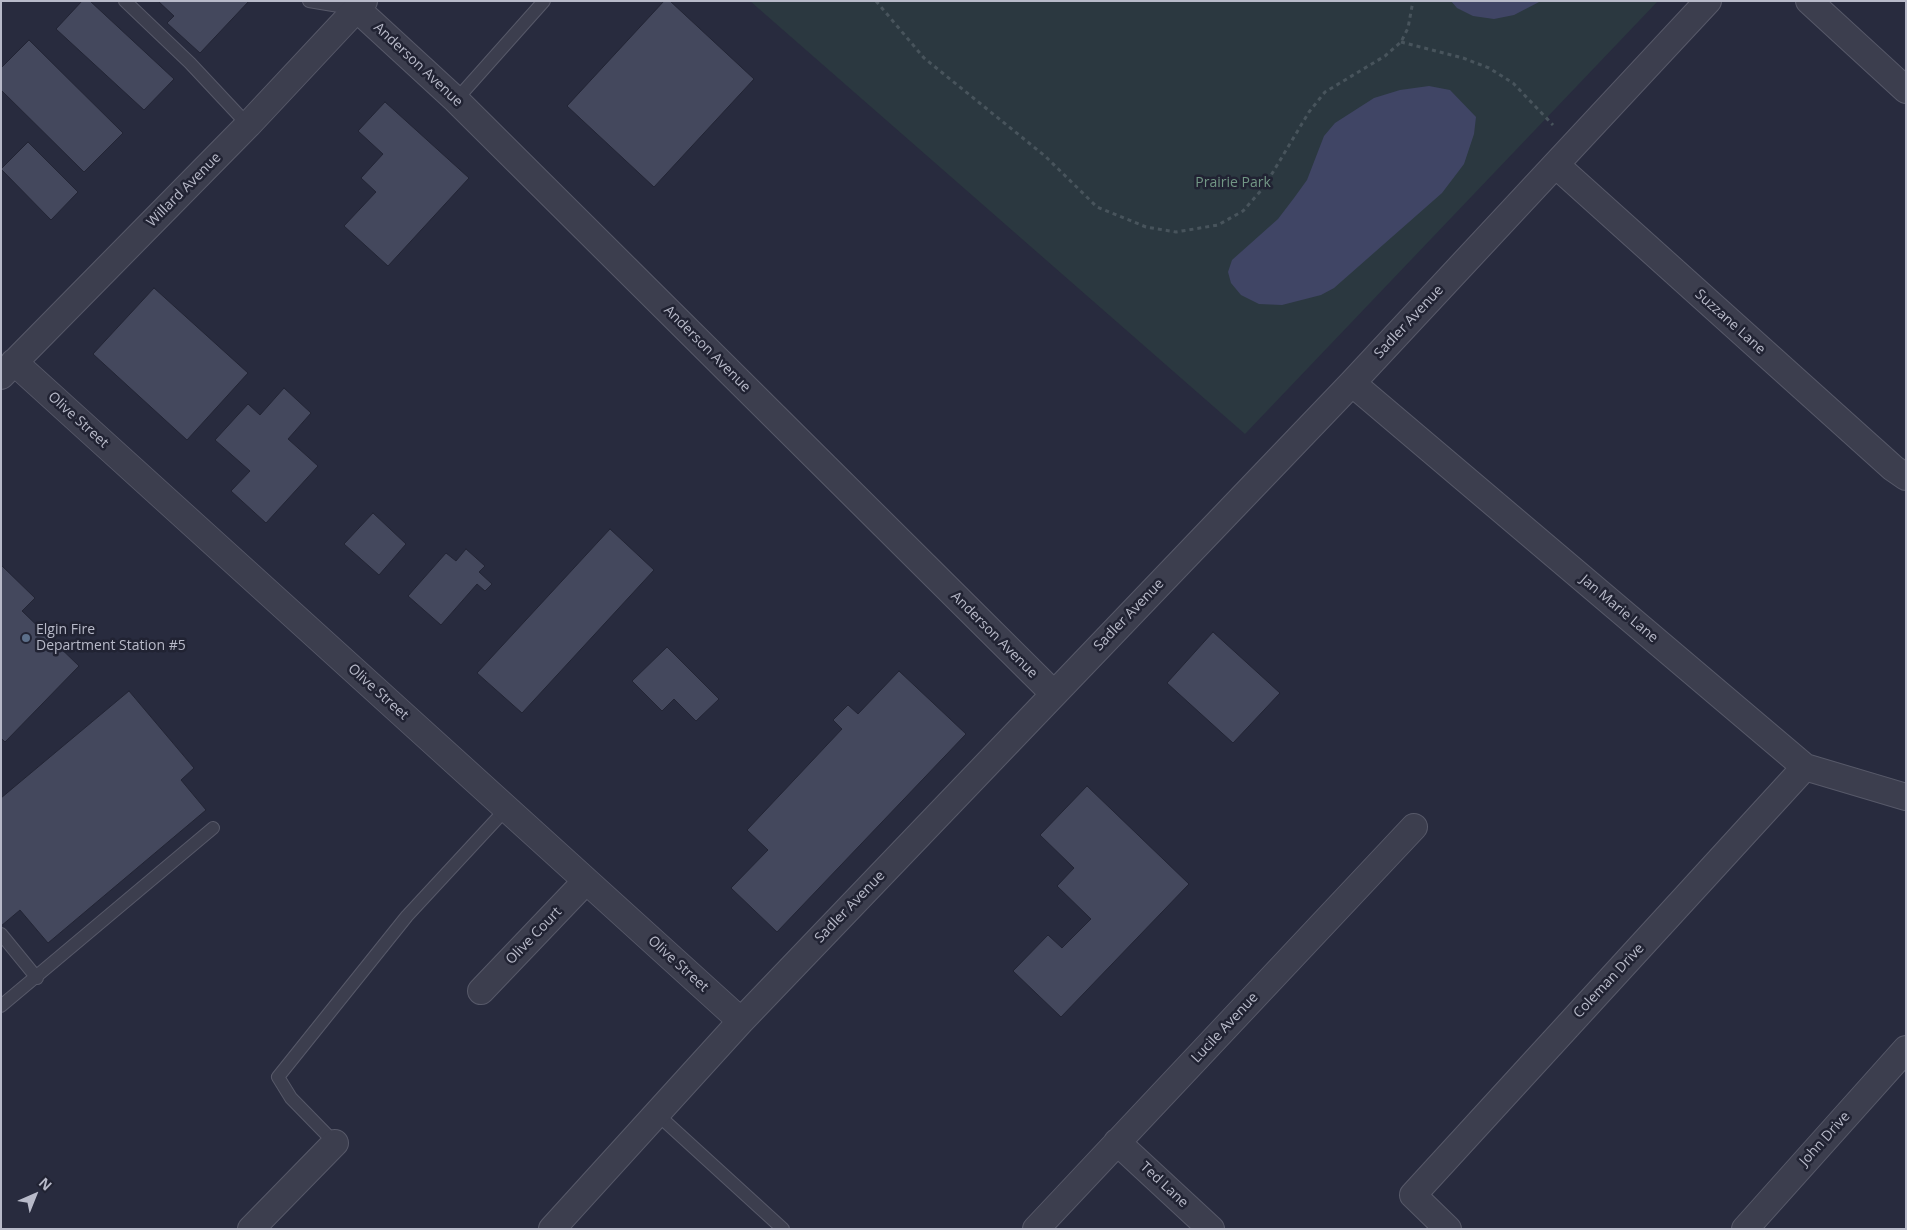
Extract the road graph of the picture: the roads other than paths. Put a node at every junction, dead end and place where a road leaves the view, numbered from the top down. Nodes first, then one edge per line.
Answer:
1 (125, 1) edge
2 (309, 1) edge
3 (544, 1) edge
4 (1708, 1) edge
5 (1809, 1) edge
6 (360, 5) edge
7 (1906, 90) edge
8 (456, 100) junction
9 (248, 125) junction
10 (1565, 156) junction
11 (8, 369) edge
12 (1352, 383) junction
13 (1906, 477) edge
14 (1054, 694) junction
15 (1806, 767) junction
16 (1906, 797) edge
17 (507, 808) junction
18 (1414, 827) dead end
19 (213, 828) dead end
20 (586, 882) junction
21 (1, 934) edge
22 (37, 978) junction
23 (481, 991) dead end
24 (1, 1006) edge
25 (741, 1021) junction
26 (1906, 1049) edge
27 (657, 1114) junction
28 (1117, 1142) junction
29 (335, 1143) joint
30 (251, 1229) edge
31 (552, 1229) edge
32 (783, 1229) edge
33 (1036, 1229) edge
34 (1211, 1229) edge
35 (1448, 1229) edge
36 (1744, 1229) edge

1 - 9 lane
2 - 6 lane
3 - 8 lane
4 - 10 street, Sadler Avenue
5 - 7 street
6 - 8 street, Anderson Avenue
6 - 9 street, Willard Avenue
8 - 14 street, Anderson Avenue
9 - 11 street, Willard Avenue
10 - 12 street, Sadler Avenue
10 - 13 street, Suzzane Lane
11 - 17 street, Olive Street
12 - 14 street, Sadler Avenue
12 - 15 street, Jan Marie Lane
14 - 25 street, Sadler Avenue
15 - 16 street, Jan Marie Lane
15 - 35 street, Coleman Drive
17 - 20 street, Olive Street
17 - 29 lane
18 - 28 street, Lucile Avenue
19 - 22 lane
20 - 23 street, Olive Court
20 - 25 street, Olive Street
21 - 22 lane
22 - 24 lane
25 - 27 street, Sadler Avenue
26 - 36 street, John Drive
27 - 31 street, Sadler Avenue
27 - 32 lane
28 - 33 street, Lucile Avenue
28 - 34 street, Ted Lane
29 - 30 street

